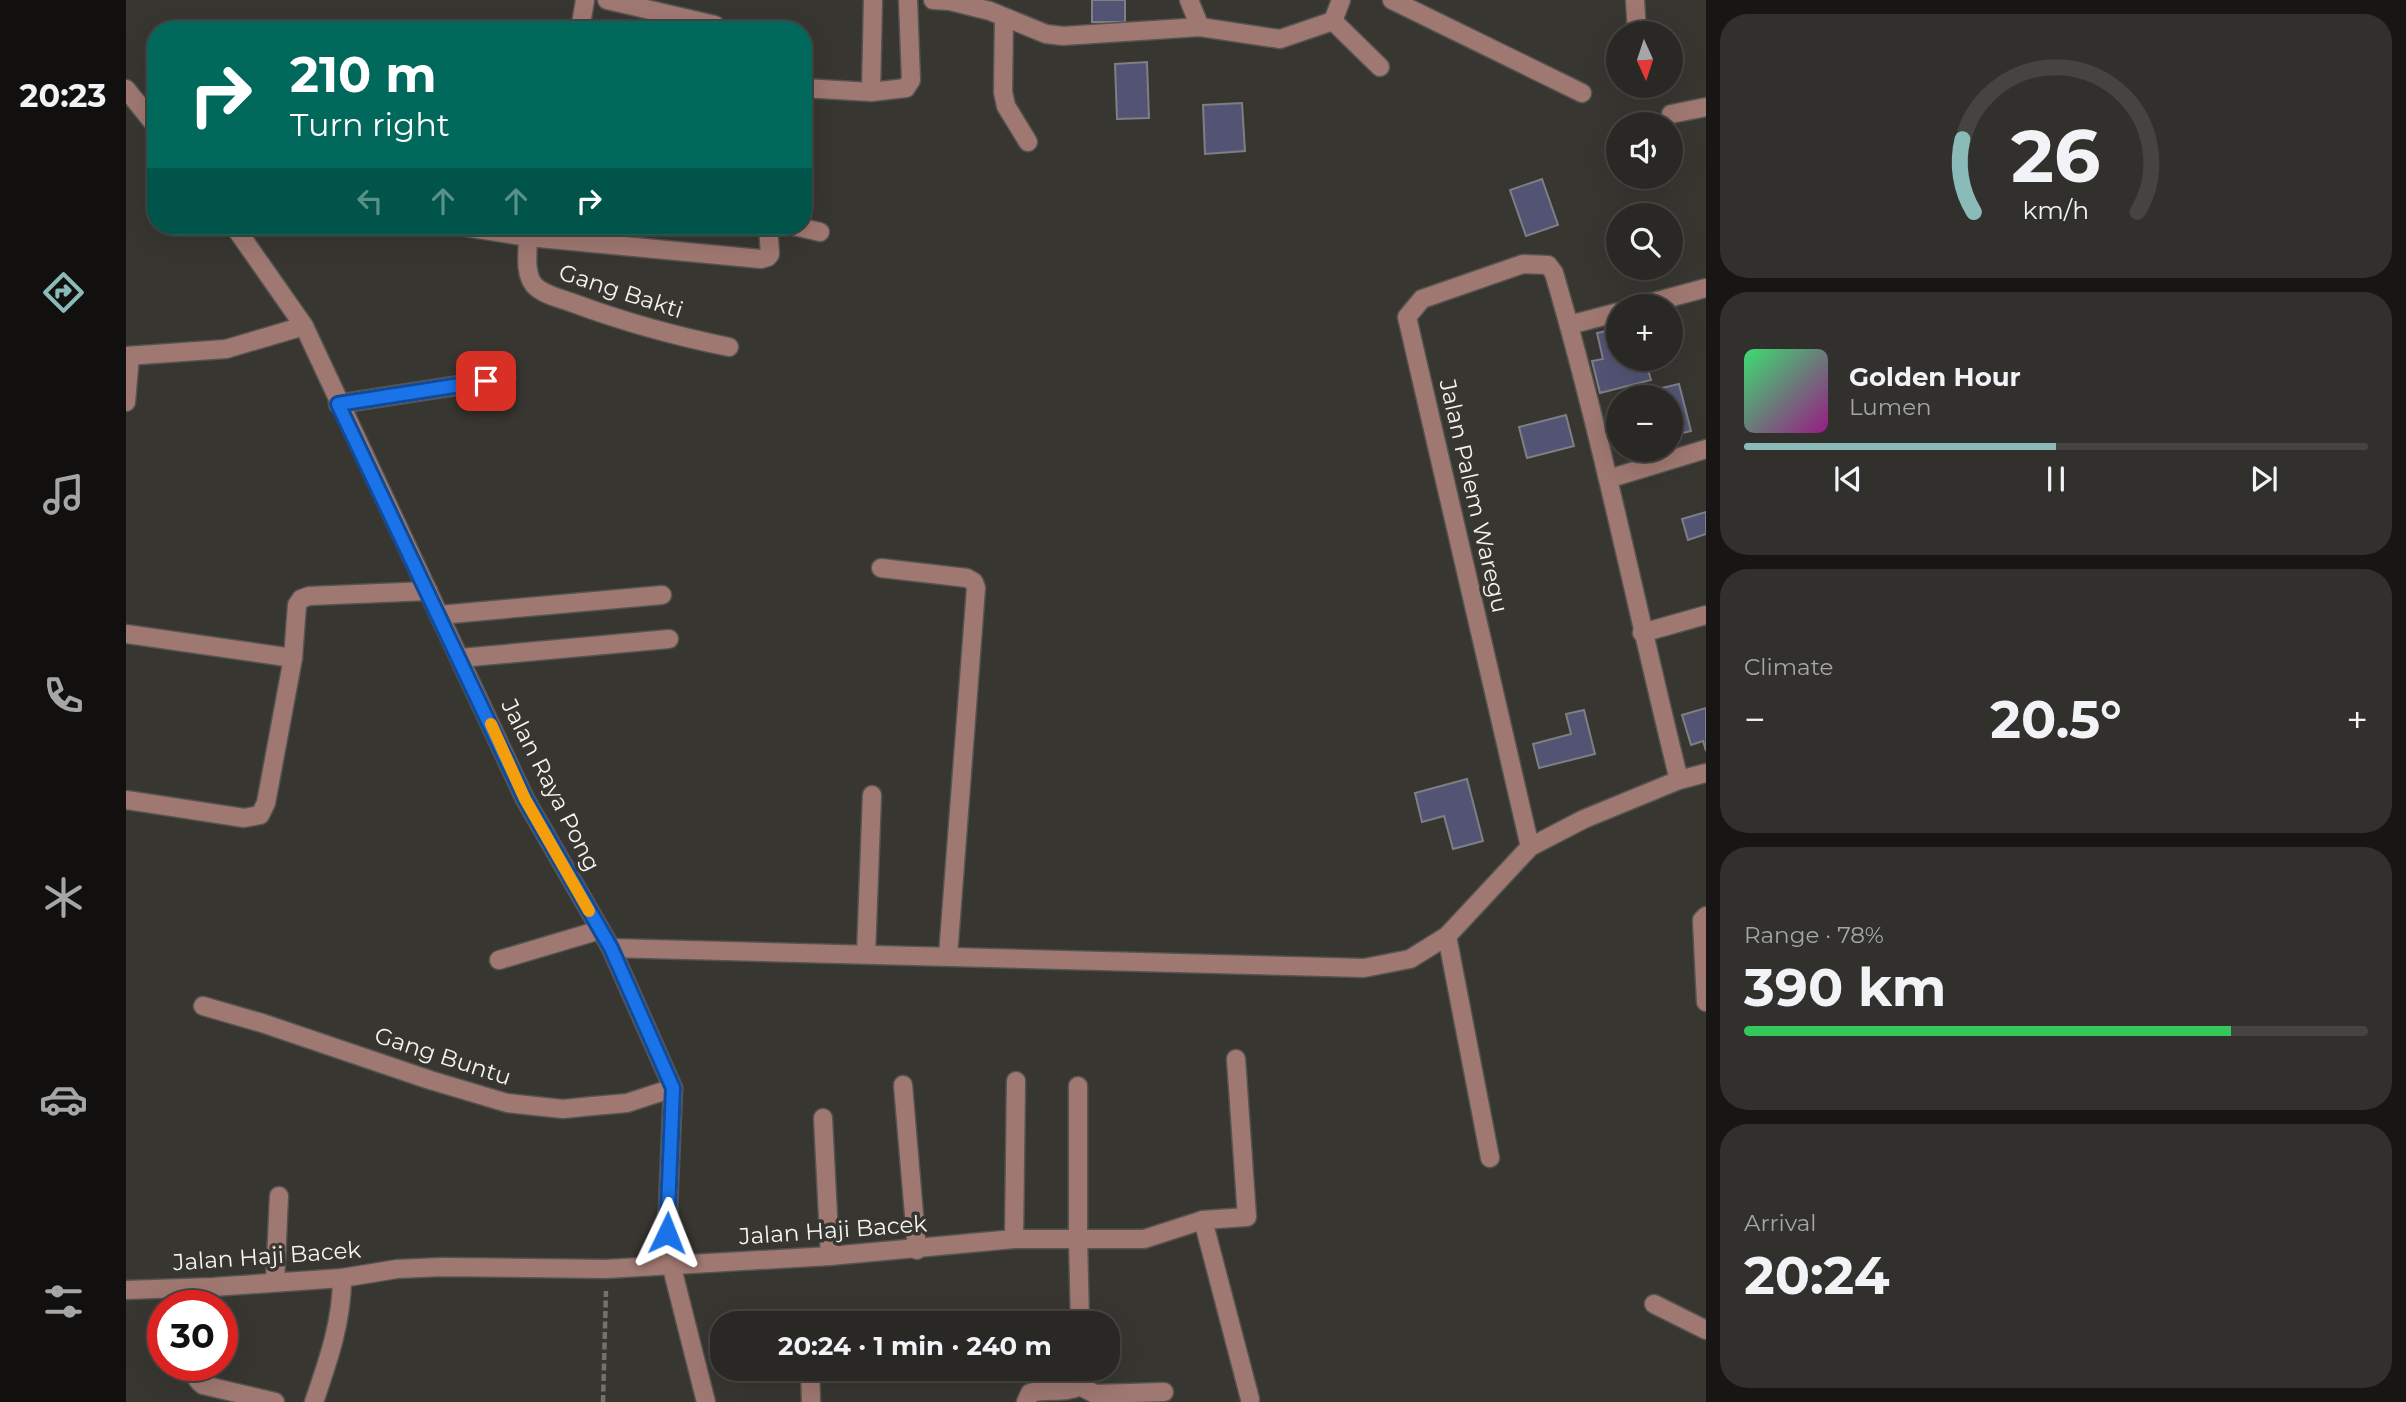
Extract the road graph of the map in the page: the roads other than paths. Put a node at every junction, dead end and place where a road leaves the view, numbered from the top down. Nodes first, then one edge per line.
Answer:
1 (585, 0) edge
2 (607, 0) edge
3 (873, 0) edge
4 (908, 0) edge
5 (933, 0) edge
6 (1189, 0) edge
7 (1341, 0) edge
8 (1392, 0) edge
9 (1635, 0) edge
10 (995, 10) edge
11 (582, 21) edge
12 (698, 21) edge
13 (1332, 21) junction
14 (1636, 21) edge
15 (1200, 27) junction
16 (1380, 66) dead end
17 (126, 89) edge
18 (812, 89) edge
19 (871, 92) junction
20 (1582, 93) dead end
21 (1706, 107) edge
22 (1681, 112) edge
23 (147, 115) edge
24 (1028, 142) dead end
25 (812, 230) edge
26 (820, 232) dead end
27 (240, 235) edge
28 (515, 235) edge
29 (769, 235) edge
30 (528, 237) junction
31 (1706, 288) edge
32 (1683, 294) edge
33 (1606, 315) edge
34 (1569, 325) junction
35 (304, 326) junction
36 (729, 346) dead end
37 (128, 356) edge
38 (506, 378) dead end
39 (126, 402) edge
40 (338, 404) junction
41 (1706, 449) edge
42 (1608, 480) junction
43 (881, 568) dead end
44 (428, 591) junction
45 (662, 595) dead end
46 (439, 615) junction
47 (1706, 615) edge
48 (1642, 633) junction
49 (126, 634) edge
50 (669, 639) dead end
51 (293, 658) junction
52 (460, 658) junction
53 (1706, 774) edge
54 (1679, 780) junction
55 (872, 795) dead end
56 (126, 800) edge
57 (1530, 847) junction
58 (1706, 916) edge
59 (600, 930) junction
60 (1447, 936) junction
61 (611, 948) junction
62 (866, 954) junction
63 (948, 956) junction
64 (499, 960) dead end
65 (1706, 1002) edge
66 (203, 1006) dead end
67 (1236, 1059) dead end
68 (1016, 1081) dead end
69 (903, 1085) dead end
70 (1078, 1086) dead end
71 (673, 1088) junction
72 (823, 1118) dead end
73 (1490, 1158) dead end
74 (279, 1196) dead end
75 (1203, 1220) junction
76 (1078, 1238) junction
77 (1014, 1239) junction
78 (917, 1250) junction
79 (830, 1256) junction
80 (671, 1264) junction
81 (342, 1278) junction
82 (275, 1282) junction
83 (126, 1290) edge
84 (1654, 1304) dead end
85 (1080, 1311) edge
86 (1706, 1330) edge
87 (198, 1381) edge
88 (810, 1381) edge
89 (1079, 1381) edge
90 (1084, 1381) edge
91 (1164, 1392) dead end
92 (1250, 1399) dead end
93 (275, 1402) edge
94 (314, 1402) edge
95 (706, 1402) edge
96 (811, 1402) edge
97 (1026, 1402) edge

1 - 11 street
2 - 12 street
3 - 19 street
4 - 19 street
5 - 10 street
6 - 15 street
7 - 13 street
8 - 20 street
9 - 14 street
10 - 15 street
10 - 24 street
13 - 15 street
13 - 16 street
17 - 23 street
18 - 19 street
21 - 22 street
25 - 26 street
27 - 35 street, Jalan Raya Pong
28 - 30 street
29 - 30 street
30 - 36 street, Gang Bakti
31 - 32 street
33 - 34 street
34 - 42 street
34 - 57 street, Jalan Palem Waregu
35 - 37 street
35 - 40 street, Jalan Raya Pong
37 - 39 street
38 - 40 street
40 - 44 street, Jalan Raya Pong
41 - 42 street
42 - 48 street
43 - 63 street
44 - 46 street, Jalan Raya Pong
44 - 51 street
45 - 46 street
46 - 52 street, Jalan Raya Pong
47 - 48 street
48 - 54 street
49 - 51 street
50 - 52 street
51 - 56 street
52 - 59 street, Jalan Raya Pong
53 - 54 street
54 - 57 street
55 - 62 street
57 - 60 street
58 - 65 street
59 - 61 street, Jalan Raya Pong
59 - 64 street
60 - 63 street
60 - 73 street
61 - 62 street
61 - 71 street, Jalan Raya Pong
62 - 63 street
66 - 71 street, Gang Buntu
67 - 75 street, Jalan Haji Bacek
68 - 77 street
69 - 78 street
70 - 76 street
71 - 80 street, Jalan Raya Pong
72 - 79 street
74 - 82 street
75 - 76 street, Jalan Haji Bacek
75 - 92 street
76 - 77 street, Jalan Haji Bacek
76 - 85 street
77 - 78 street, Jalan Haji Bacek
78 - 79 street, Jalan Haji Bacek
79 - 80 street, Jalan Haji Bacek
80 - 81 street, Jalan Haji Bacek
80 - 95 street, Jalan Raya Pong
81 - 82 street, Jalan Haji Bacek
81 - 94 street
82 - 83 street, Jalan Haji Bacek
84 - 86 street
87 - 93 street
88 - 96 street
89 - 97 street
90 - 91 street

